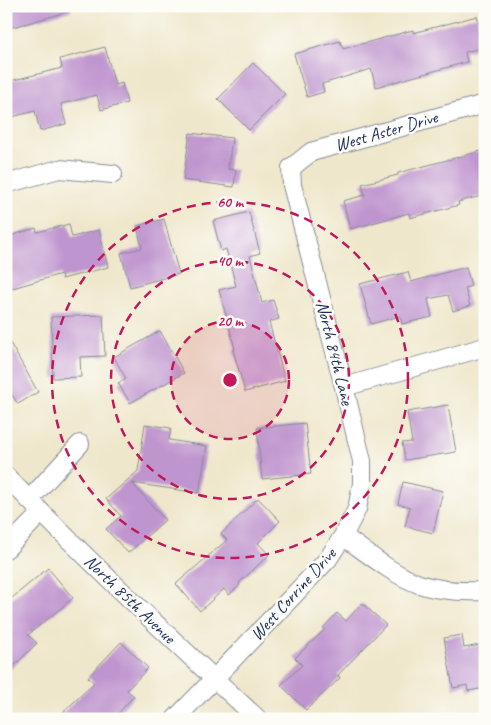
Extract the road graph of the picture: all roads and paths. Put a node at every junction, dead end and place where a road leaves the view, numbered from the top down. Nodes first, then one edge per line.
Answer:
1 (485, 104) edge
2 (291, 168) joint
3 (113, 174) dead end
4 (6, 184) edge
5 (485, 347) edge
6 (344, 387) junction
7 (80, 444) dead end
8 (6, 476) edge
9 (29, 500) junction
10 (41, 512) junction
11 (344, 536) junction
12 (6, 549) edge
13 (485, 591) edge
14 (214, 679) junction
15 (175, 719) edge
16 (258, 719) edge

1 - 2 street, West Aster Drive
2 - 6 street, North 84th Lane
3 - 4 street
5 - 6 street
6 - 11 street, North 84th Lane
7 - 9 street
8 - 9 street, North 85th Avenue
9 - 10 street, North 85th Avenue
10 - 12 street
10 - 14 street, North 85th Avenue
11 - 13 street, West Corrine Drive
11 - 14 street, West Corrine Drive
14 - 15 street, West Corrine Drive
14 - 16 street, North 85th Avenue

